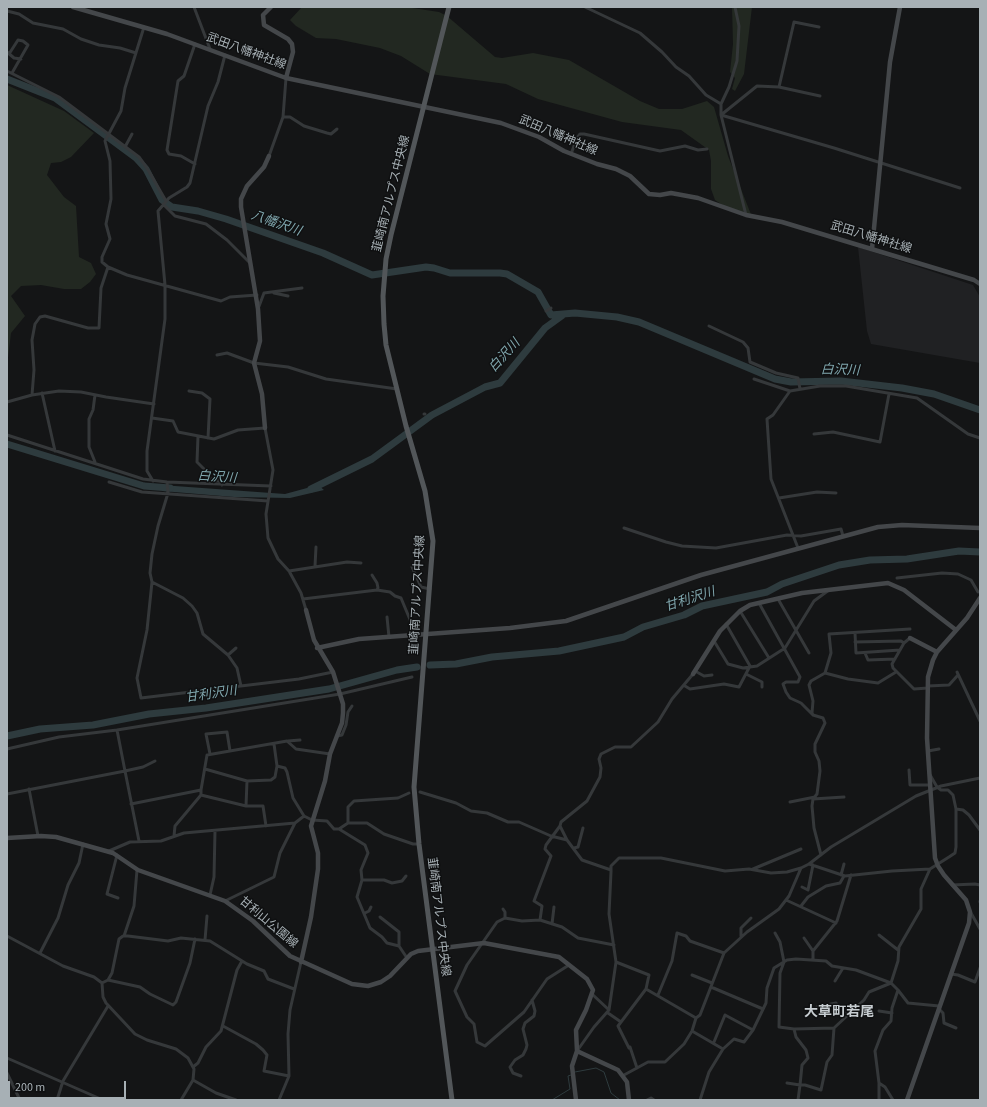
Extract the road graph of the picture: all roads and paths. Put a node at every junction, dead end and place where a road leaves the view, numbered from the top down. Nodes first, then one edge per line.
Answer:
1 (9, 7) edge
2 (73, 7) edge
3 (194, 7) edge
4 (271, 7) edge
5 (449, 7) edge
6 (585, 7) edge
7 (735, 7) edge
8 (900, 7) edge
9 (7, 11) edge
10 (144, 27) junction
11 (818, 27) dead end
12 (195, 44) junction
13 (210, 49) junction
14 (8, 53) edge
15 (136, 53) junction
16 (225, 55) junction
17 (21, 59) junction
18 (7, 71) edge
19 (12, 73) junction
20 (286, 78) junction
21 (779, 87) junction
22 (820, 96) dead end
23 (720, 104) junction
24 (424, 108) junction
25 (720, 115) junction
26 (283, 117) junction
27 (337, 129) dead end
28 (132, 134) dead end
29 (109, 135) junction
30 (125, 147) junction
31 (706, 149) dead end
32 (571, 154) junction
33 (269, 156) joint
34 (880, 163) junction
35 (195, 164) junction
36 (960, 188) dead end
37 (164, 202) junction
38 (746, 215) junction
39 (872, 248) junction
40 (250, 263) junction
41 (108, 267) junction
42 (980, 284) edge
43 (165, 285) junction
44 (302, 288) dead end
45 (270, 292) junction
46 (257, 295) junction
47 (288, 296) dead end
48 (551, 308) dead end
49 (258, 309) junction
50 (546, 311) dead end
51 (708, 326) dead end
52 (217, 355) dead end
53 (254, 363) junction
54 (754, 380) dead end
55 (397, 389) junction
56 (800, 389) junction
57 (189, 391) dead end
58 (790, 391) junction
59 (32, 394) junction
60 (42, 394) junction
61 (889, 394) junction
62 (95, 395) junction
63 (7, 402) edge
64 (154, 404) junction
65 (152, 418) junction
66 (265, 428) junction
67 (814, 434) dead end
68 (7, 435) edge
69 (198, 436) junction
70 (208, 438) junction
71 (980, 438) edge
72 (55, 451) junction
73 (95, 462) junction
74 (153, 481) junction
75 (109, 482) dead end
76 (167, 482) junction
77 (222, 485) junction
78 (271, 487) junction
79 (168, 493) junction
80 (836, 493) dead end
81 (779, 498) junction
82 (268, 500) junction
83 (624, 528) dead end
84 (980, 528) edge
85 (793, 534) junction
86 (843, 536) junction
87 (316, 547) dead end
88 (798, 548) junction
89 (361, 563) dead end
90 (314, 566) junction
91 (412, 567) dead end
92 (288, 571) junction
93 (372, 575) dead end
94 (897, 578) dead end
95 (152, 582) junction
96 (430, 589) junction
97 (377, 590) junction
98 (831, 590) junction
99 (815, 592) junction
100 (978, 592) dead end
101 (980, 598) edge
102 (303, 599) junction
103 (778, 599) junction
104 (814, 601) junction
105 (759, 604) junction
106 (306, 610) joint
107 (740, 611) junction
108 (387, 617) dead end
109 (726, 624) junction
110 (910, 629) dead end
111 (796, 630) junction
112 (956, 630) junction
113 (854, 633) junction
114 (427, 635) junction
115 (412, 636) junction
116 (389, 637) junction
117 (910, 638) joint
118 (714, 641) junction
119 (855, 642) junction
120 (904, 643) junction
121 (236, 648) dead end
122 (317, 648) junction
123 (785, 648) junction
124 (900, 650) junction
125 (937, 652) junction
126 (865, 653) junction
127 (809, 654) dead end
128 (228, 655) junction
129 (769, 658) junction
130 (895, 659) junction
131 (750, 666) junction
132 (333, 672) junction
133 (825, 672) junction
134 (896, 672) junction
135 (694, 673) junction
136 (746, 674) junction
137 (712, 675) dead end
138 (412, 677) dead end
139 (241, 686) junction
140 (685, 686) junction
141 (762, 687) dead end
142 (928, 687) junction
143 (340, 694) junction
144 (352, 706) dead end
145 (813, 715) junction
146 (980, 721) edge
147 (117, 730) junction
148 (337, 736) junction
149 (300, 740) dead end
150 (287, 742) junction
151 (274, 744) junction
152 (7, 749) edge
153 (939, 749) dead end
154 (230, 751) junction
155 (928, 751) junction
156 (210, 754) junction
157 (330, 754) junction
158 (156, 761) dead end
159 (277, 766) junction
160 (205, 770) junction
161 (909, 770) dead end
162 (125, 772) junction
163 (929, 773) junction
164 (980, 778) edge
165 (247, 781) junction
166 (930, 785) junction
167 (937, 787) junction
168 (29, 789) junction
169 (201, 790) junction
170 (930, 791) junction
171 (420, 792) dead end
172 (409, 793) dead end
173 (7, 794) edge
174 (201, 795) junction
175 (844, 797) dead end
176 (814, 798) junction
177 (790, 802) dead end
178 (131, 804) junction
179 (246, 806) junction
180 (956, 810) junction
181 (304, 816) junction
182 (312, 820) junction
183 (295, 823) junction
184 (348, 823) junction
185 (266, 826) junction
186 (560, 826) junction
187 (583, 828) dead end
188 (339, 829) junction
189 (980, 830) edge
190 (215, 831) junction
191 (38, 836) junction
192 (174, 836) junction
193 (551, 836) junction
194 (7, 838) edge
195 (567, 840) junction
196 (139, 841) junction
197 (83, 844) junction
198 (419, 844) junction
199 (574, 848) junction
200 (801, 849) dead end
201 (109, 851) junction
202 (117, 855) junction
203 (822, 855) junction
204 (844, 864) dead end
205 (811, 865) junction
206 (938, 866) junction
207 (801, 868) junction
208 (930, 869) junction
209 (137, 870) junction
210 (611, 870) junction
211 (751, 870) junction
212 (843, 875) junction
213 (851, 875) junction
214 (406, 876) dead end
215 (362, 880) junction
216 (952, 885) junction
217 (980, 885) edge
218 (802, 887) dead end
219 (210, 895) junction
220 (118, 898) dead end
221 (786, 900) junction
222 (225, 901) junction
223 (801, 906) junction
224 (371, 907) dead end
225 (554, 907) dead end
226 (503, 909) dead end
227 (970, 912) junction
228 (365, 913) junction
229 (207, 916) dead end
230 (380, 918) dead end
231 (505, 918) junction
232 (751, 918) dead end
233 (540, 920) junction
234 (836, 923) junction
235 (552, 924) junction
236 (980, 928) edge
237 (775, 933) dead end
238 (879, 935) dead end
239 (7, 936) edge
240 (124, 936) junction
241 (742, 937) junction
242 (804, 938) dead end
243 (195, 939) junction
244 (205, 940) junction
245 (484, 943) junction
246 (614, 945) junction
247 (399, 946) junction
248 (432, 950) junction
249 (813, 950) junction
250 (898, 950) junction
251 (40, 953) junction
252 (724, 953) junction
253 (407, 958) junction
254 (813, 960) junction
255 (242, 961) junction
256 (301, 962) junction
257 (616, 962) junction
258 (784, 962) junction
259 (569, 965) junction
260 (843, 968) junction
261 (980, 968) edge
262 (950, 974) junction
263 (692, 975) dead end
264 (108, 980) junction
265 (835, 981) dead end
266 (102, 983) junction
267 (712, 983) junction
268 (891, 983) junction
269 (711, 987) junction
270 (294, 989) junction
271 (646, 989) junction
272 (898, 990) junction
273 (592, 994) junction
274 (658, 995) junction
275 (532, 1000) junction
276 (108, 1006) junction
277 (817, 1007) dead end
278 (939, 1008) junction
279 (763, 1009) junction
280 (609, 1011) junction
281 (879, 1011) dead end
282 (892, 1013) junction
283 (847, 1014) junction
284 (696, 1018) junction
285 (621, 1022) junction
286 (223, 1026) junction
287 (834, 1028) junction
288 (956, 1028) dead end
289 (794, 1029) junction
290 (753, 1030) junction
291 (692, 1031) junction
292 (714, 1042) junction
293 (723, 1049) junction
294 (577, 1051) junction
295 (7, 1058) edge
296 (193, 1067) junction
297 (637, 1068) junction
298 (7, 1073) edge
299 (624, 1075) junction
300 (289, 1076) junction
301 (521, 1076) dead end
302 (193, 1080) junction
303 (63, 1081) junction
304 (879, 1083) junction
305 (787, 1084) dead end
306 (800, 1085) junction
307 (630, 1099) edge
308 (20, 1100) edge
309 (57, 1100) edge
310 (103, 1100) edge
311 (181, 1100) edge
312 (236, 1100) edge
313 (279, 1100) edge
314 (452, 1100) edge
315 (576, 1100) edge
316 (647, 1100) edge
317 (654, 1100) edge
318 (700, 1100) edge
319 (798, 1100) edge
320 (879, 1100) edge
321 (893, 1100) edge
322 (907, 1100) edge

1 - 9 street
2 - 10 street, 武田八幡神社線
3 - 13 street
4 - 20 street
5 - 24 main road, 韮崎南アルプス中央線
6 - 23 street
7 - 23 street
8 - 34 street
9 - 15 street
10 - 12 street, 武田八幡神社線
10 - 15 street
11 - 21 street
12 - 13 street, 武田八幡神社線
12 - 35 street
13 - 16 street, 武田八幡神社線
14 - 17 street
14 - 17 street
15 - 29 street
16 - 20 street, 武田八幡神社線
16 - 35 street
17 - 19 street
18 - 19 street
19 - 29 street
20 - 24 street, 武田八幡神社線
20 - 26 street
21 - 22 street
21 - 25 street
23 - 25 street
24 - 32 street, 武田八幡神社線
24 - 55 main road, 韮崎南アルプス中央線
25 - 34 street
25 - 38 street
26 - 27 street
26 - 33 street
28 - 30 street
29 - 30 street
29 - 41 street
30 - 37 street
31 - 32 street
32 - 38 street, 武田八幡神社線
33 - 40 street
34 - 36 street
34 - 39 street
35 - 37 street
37 - 40 street
37 - 43 street
38 - 39 street, 武田八幡神社線
39 - 42 street, 武田八幡神社線
40 - 46 street
41 - 43 street
41 - 59 street
43 - 46 street
43 - 64 street
44 - 45 street
45 - 47 street
45 - 49 street
46 - 49 street
48 - 50 street
49 - 53 street
51 - 56 street
52 - 53 street
53 - 55 street
53 - 66 street
54 - 58 street
55 - 96 main road, 韮崎南アルプス中央線
56 - 58 street
56 - 61 street
57 - 70 street
58 - 81 street
59 - 60 street
59 - 63 street
60 - 62 street
60 - 72 street
61 - 67 street
61 - 71 street
62 - 64 street
62 - 73 street
64 - 65 street
65 - 69 street
65 - 74 street
66 - 70 street
66 - 78 street
68 - 72 street
69 - 70 street
69 - 77 street
72 - 73 street
73 - 74 street
74 - 76 street
75 - 79 street
76 - 77 street
76 - 79 street
77 - 78 street
78 - 82 street
79 - 82 street
79 - 95 street
80 - 81 street
81 - 85 street
82 - 92 street
83 - 85 street
84 - 86 street
85 - 86 street
85 - 88 street
86 - 88 street
87 - 90 street
88 - 114 street
89 - 90 street
90 - 92 street
91 - 96 street
92 - 102 street
93 - 97 street
94 - 100 street
95 - 128 street
95 - 139 street
96 - 114 main road, 韮崎南アルプス中央線
97 - 102 street
97 - 115 street
98 - 99 street
98 - 104 street
98 - 112 street
99 - 103 street
99 - 104 street
101 - 112 street
102 - 106 street
103 - 105 street
103 - 111 street
104 - 111 street
105 - 107 street
105 - 123 street
106 - 122 street
107 - 109 street
107 - 129 street
108 - 116 street
109 - 118 street
109 - 131 street
110 - 113 street
111 - 123 street
111 - 127 street
112 - 125 street
113 - 119 street
113 - 133 street
114 - 115 street
114 - 198 main road, 韮崎南アルプス中央線
115 - 116 street
116 - 122 street
117 - 120 street
117 - 125 street
118 - 131 street
118 - 135 street
119 - 120 street
119 - 126 street
120 - 124 street
121 - 128 street
122 - 132 street
123 - 129 street
123 - 145 street
124 - 126 street
124 - 130 street
125 - 142 street
126 - 130 street
128 - 139 street
129 - 131 street
130 - 134 street
131 - 136 street
132 - 139 street
132 - 143 street
133 - 134 street
133 - 145 street
134 - 142 street
135 - 137 street
135 - 140 street
136 - 140 street
136 - 141 street
138 - 143 street
140 - 186 street
142 - 146 street
142 - 155 street
143 - 147 street
143 - 148 street
144 - 148 street
145 - 176 street
147 - 152 street
147 - 162 street
148 - 157 street
149 - 150 street
150 - 151 street
150 - 157 street
151 - 154 street
151 - 159 street
153 - 155 street
154 - 156 street
154 - 156 street
155 - 163 street
156 - 160 street
157 - 182 street
158 - 162 street
159 - 165 street
159 - 181 street
160 - 165 street
160 - 169 street
161 - 166 street
162 - 168 street
162 - 178 street
163 - 166 street
163 - 167 street
164 - 167 street
165 - 179 street
166 - 170 street
167 - 170 street
167 - 180 street
168 - 173 street
168 - 191 street
169 - 174 street
169 - 178 street
170 - 203 street
170 - 206 street
171 - 193 street
172 - 184 street
174 - 179 street
174 - 192 street
175 - 176 street
176 - 177 street
176 - 203 street
178 - 196 street
179 - 185 street
180 - 189 street
180 - 206 street
181 - 182 street
181 - 183 street
182 - 188 street
182 - 256 street
183 - 185 street
183 - 222 street
184 - 188 street
184 - 198 street
185 - 190 street
186 - 193 street
186 - 195 street
187 - 199 street
188 - 215 street
190 - 192 street
190 - 219 street
191 - 194 street, 甘利山公園線
191 - 197 street, 甘利山公園線
192 - 196 street
193 - 195 street
193 - 233 street
195 - 199 street
196 - 201 street
197 - 201 street, 甘利山公園線
197 - 251 street
198 - 248 main road, 韮崎南アルプス中央線
199 - 210 street
200 - 211 street
201 - 202 street, 甘利山公園線
202 - 209 street, 甘利山公園線
202 - 220 street
203 - 205 street
204 - 212 street
205 - 207 street
205 - 212 street
205 - 218 street
206 - 208 street
206 - 216 street
207 - 211 street
207 - 221 street
208 - 213 street
208 - 250 street
209 - 219 street, 甘利山公園線
209 - 240 street
210 - 211 street
210 - 246 street
212 - 213 street
212 - 223 street
213 - 234 street
214 - 215 street
215 - 228 street
216 - 217 street
216 - 227 street
219 - 222 street, 甘利山公園線
221 - 223 street
221 - 241 street
222 - 256 street, 甘利山公園線
223 - 234 street
224 - 228 street
225 - 235 street
226 - 231 street
227 - 236 street
227 - 262 street
228 - 247 street
229 - 244 street
230 - 247 street
231 - 233 street
231 - 245 street
232 - 241 street
233 - 235 street
234 - 249 street
235 - 246 street
237 - 258 street
238 - 250 street
239 - 251 street
240 - 243 street
240 - 264 street
241 - 252 street
242 - 249 street
243 - 244 street
243 - 264 street
244 - 255 street
245 - 248 street, 甘利山公園線
245 - 259 street, 甘利山公園線
245 - 275 street
246 - 257 street
247 - 253 street
248 - 253 street, 甘利山公園線
248 - 314 main road, 韮崎南アルプス中央線
249 - 254 street
250 - 268 street
251 - 266 street
252 - 267 street
252 - 274 street
253 - 256 street, 甘利山公園線
254 - 258 street
254 - 260 street
255 - 270 street
255 - 286 street
256 - 270 street
257 - 271 street
257 - 280 street
258 - 279 street
258 - 289 street
259 - 273 street, 甘利山公園線
259 - 275 street
260 - 265 street
260 - 268 street
261 - 262 street
262 - 278 street
263 - 267 street
264 - 266 street
266 - 276 street
267 - 269 street
268 - 272 street
268 - 283 street
269 - 279 street
269 - 284 street
270 - 300 street
271 - 274 street
271 - 285 street
272 - 278 street
272 - 282 street
273 - 280 street
273 - 294 street
274 - 284 street
275 - 301 street
276 - 296 street
276 - 303 street
277 - 283 street
278 - 288 street
278 - 322 street
279 - 290 street
280 - 285 street
280 - 294 street
281 - 282 street
282 - 304 street
283 - 287 street
284 - 291 street
285 - 297 street
286 - 296 street
286 - 300 street
287 - 289 street
287 - 306 street
289 - 306 street
290 - 292 street
290 - 293 street
291 - 292 street
291 - 297 street
292 - 293 street
293 - 318 street
294 - 299 street
294 - 315 street
295 - 303 street
296 - 302 street
297 - 299 street
298 - 308 street
299 - 307 street
300 - 313 street
302 - 311 street
302 - 312 street
303 - 309 street
303 - 310 street
304 - 320 street
304 - 321 street
305 - 306 street
306 - 319 street
316 - 317 street

